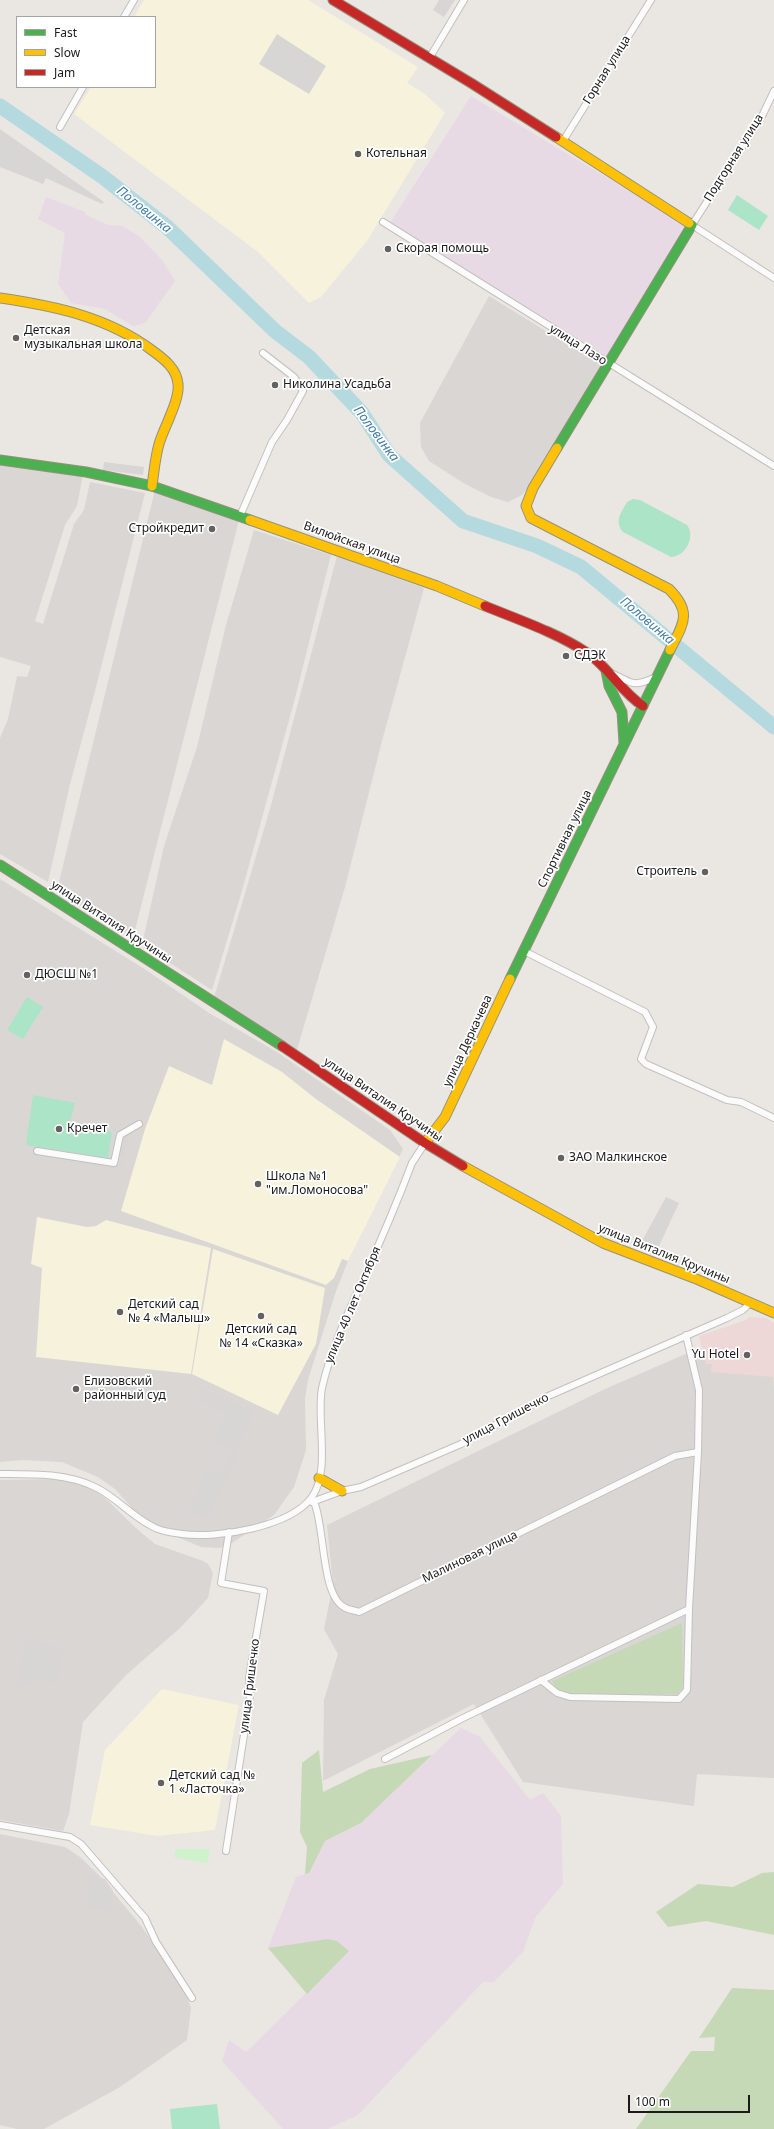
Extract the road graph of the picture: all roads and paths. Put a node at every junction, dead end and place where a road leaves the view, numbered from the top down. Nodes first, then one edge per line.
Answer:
1 (134, 0) edge
2 (333, 0) edge
3 (464, 0) edge
4 (651, 0) edge
5 (125, 16) edge
6 (430, 57) junction
7 (82, 88) edge
8 (774, 91) edge
9 (60, 127) dead end
10 (563, 141) junction
11 (383, 222) dead end
12 (692, 225) junction
13 (774, 278) edge
14 (0, 298) edge
15 (262, 353) dead end
16 (608, 364) junction
17 (0, 460) edge
18 (774, 466) edge
19 (152, 486) junction
20 (240, 516) junction
21 (606, 671) junction
22 (658, 674) junction
23 (643, 706) junction
24 (624, 743) junction
25 (0, 866) edge
26 (525, 948) junction
27 (774, 1118) edge
28 (139, 1124) dead end
29 (425, 1144) junction
30 (37, 1151) dead end
31 (751, 1302) junction
32 (774, 1313) edge
33 (686, 1335) junction
34 (698, 1452) junction
35 (0, 1474) edge
36 (319, 1478) junction
37 (342, 1491) junction
38 (314, 1502) junction
39 (300, 1508) junction
40 (229, 1532) junction
41 (689, 1609) junction
42 (541, 1680) junction
43 (385, 1760) dead end
44 (0, 1825) edge
45 (226, 1851) dead end
46 (192, 1998) dead end

1 - 5 street
2 - 6 street
3 - 6 street
4 - 10 street, Горная улица
6 - 10 street
7 - 9 street
8 - 12 street, Подгорная улица
10 - 12 street
11 - 16 street, улица Лазо
12 - 13 street
12 - 16 street
14 - 19 street
15 - 20 street
16 - 18 street, улица Лазо
16 - 22 street, Спортивная улица
17 - 19 street, Вилюйская улица
19 - 20 street, Вилюйская улица
20 - 21 street, Вилюйская улица
21 - 22 street
21 - 23 street, Вилюйская улица
21 - 24 street
22 - 23 street, Спортивная улица
23 - 24 street, Спортивная улица
24 - 26 street, Спортивная улица
25 - 29 street, улица Виталия Кручины
26 - 27 street
26 - 29 street, улица Деркачева
28 - 30 street
29 - 31 street, улица Виталия Кручины
29 - 36 street, улица 40 лет Октября
31 - 32 street, улица Виталия Кручины
31 - 33 street, улица Гришечко
33 - 34 street
33 - 37 street, улица Гришечко
34 - 38 street, Малиновая улица
34 - 41 street
35 - 40 street, улица 40 лет Октября
36 - 37 street
36 - 39 street, улица 40 лет Октября
37 - 38 street, улица Гришечко
38 - 39 street, улица Гришечко
39 - 40 street, улица 40 лет Октября
40 - 45 street, улица Гришечко
41 - 42 street
41 - 42 street
42 - 43 street
44 - 46 street

